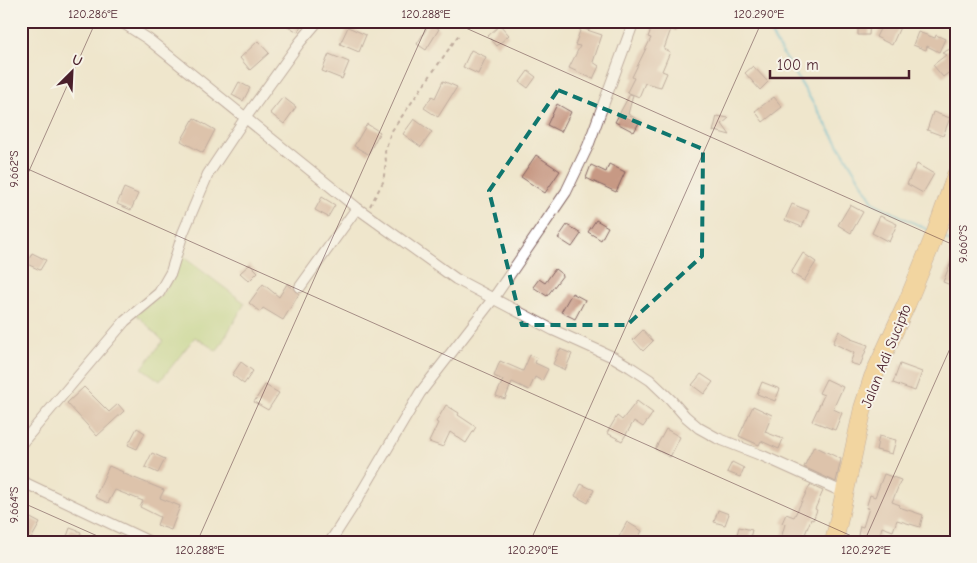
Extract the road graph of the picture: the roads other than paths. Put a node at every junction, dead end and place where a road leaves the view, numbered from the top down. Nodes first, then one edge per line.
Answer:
1 (120, 21) edge
2 (318, 21) edge
3 (634, 21) edge
4 (246, 116) junction
5 (956, 175) edge
6 (361, 211) junction
7 (300, 288) dead end
8 (494, 299) junction
9 (21, 444) edge
10 (21, 481) edge
11 (846, 494) junction
12 (836, 541) edge
13 (150, 542) edge
14 (330, 542) edge

1 - 4 street
2 - 4 street
3 - 8 street
4 - 6 street
4 - 9 street
5 - 11 highway, Jalan Adi Sucipto
6 - 7 street
6 - 8 street
8 - 11 street
8 - 14 street
10 - 13 street
11 - 12 highway, Jalan Adi Sucipto

